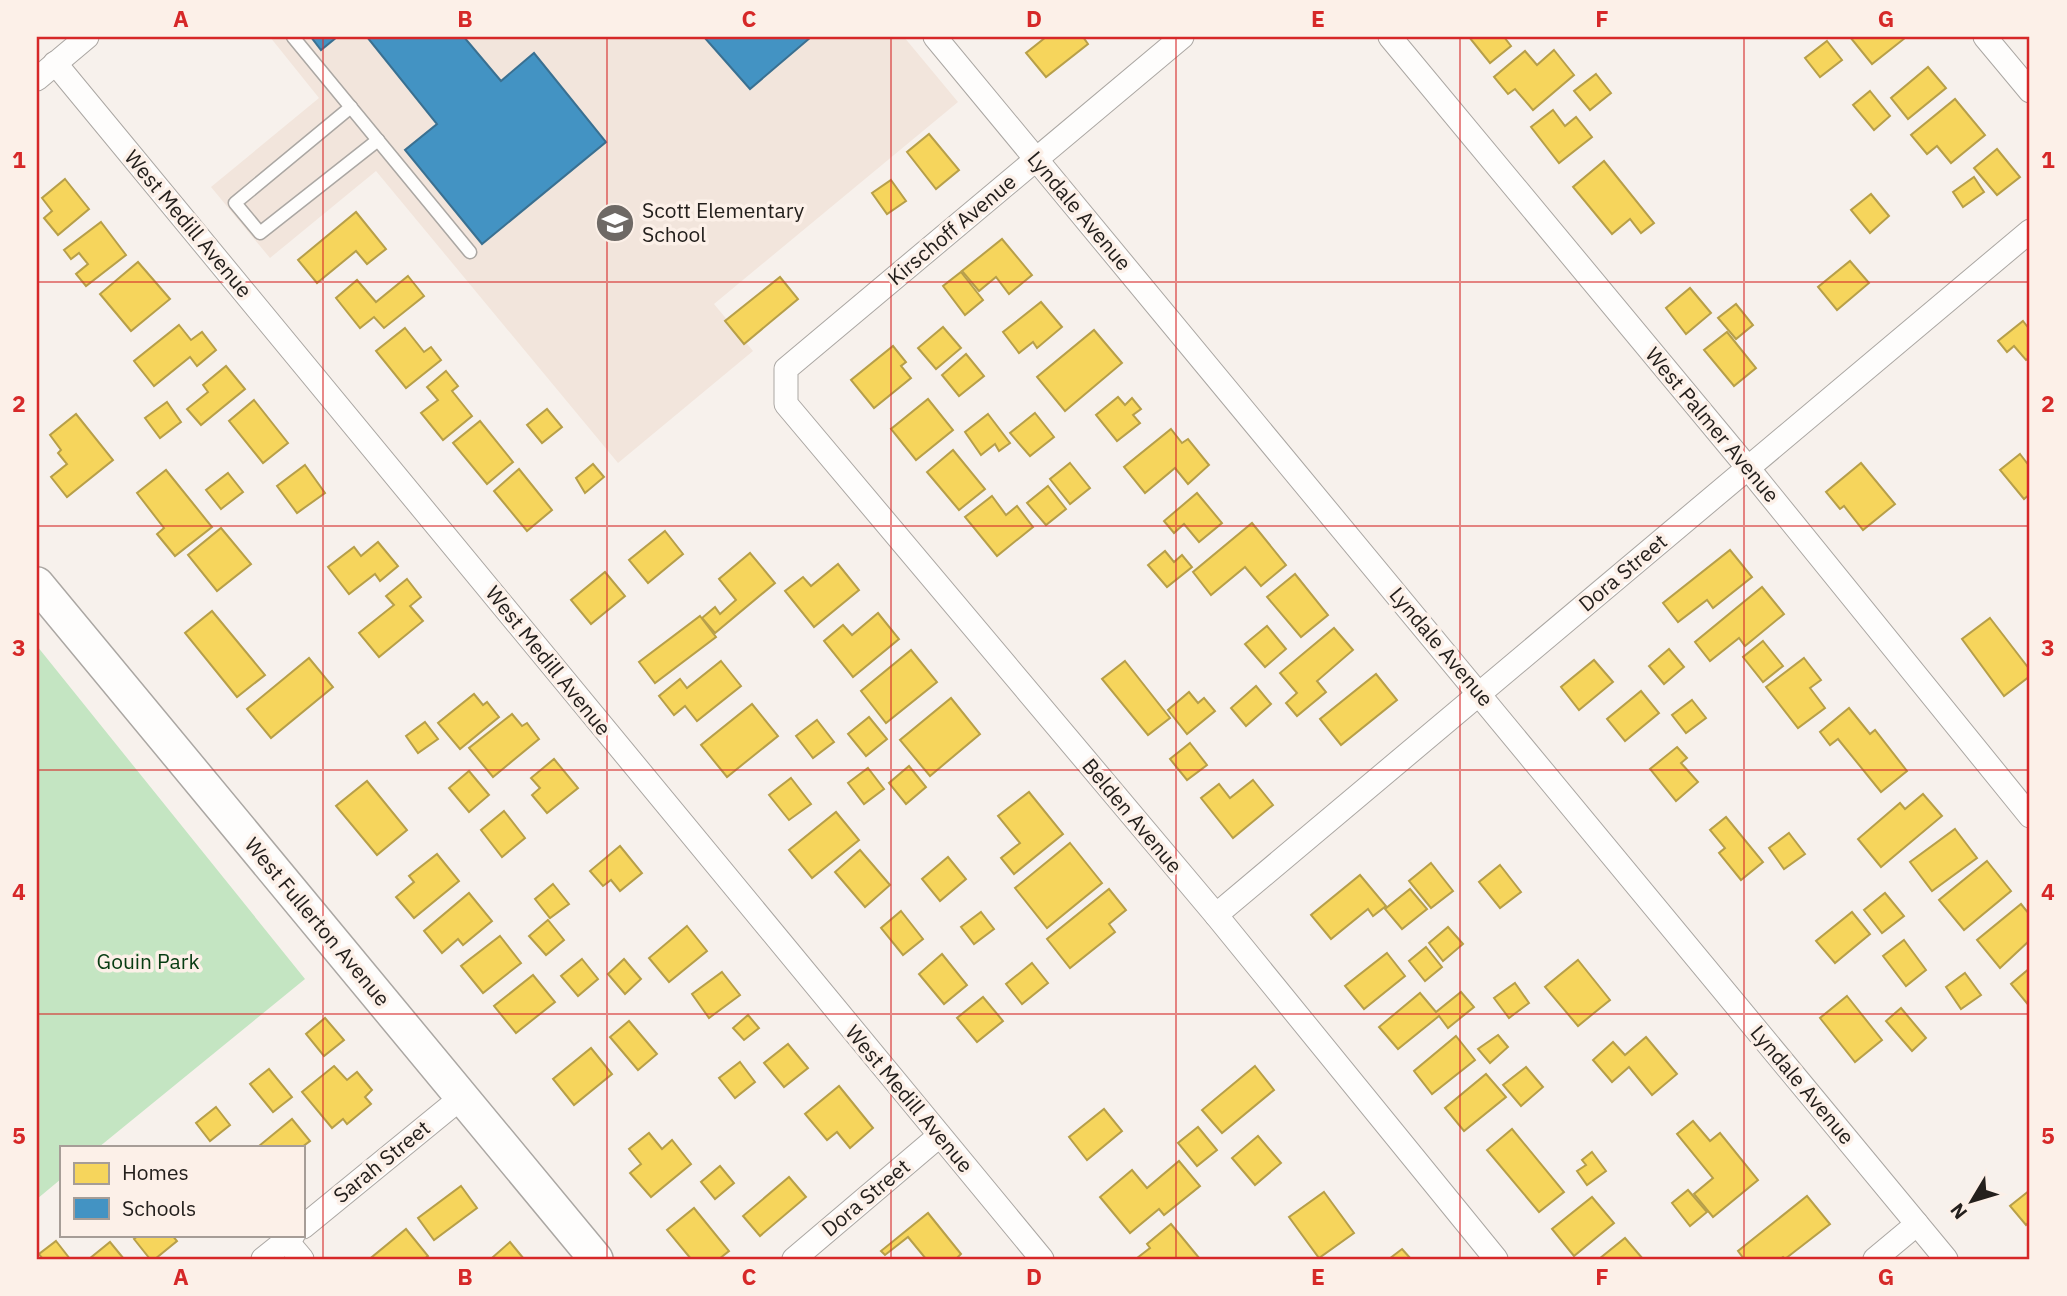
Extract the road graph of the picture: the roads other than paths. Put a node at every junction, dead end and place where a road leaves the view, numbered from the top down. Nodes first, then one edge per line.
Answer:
1 (87, 37) edge
2 (293, 37) edge
3 (935, 37) edge
4 (1182, 37) edge
5 (1390, 37) edge
6 (1985, 37) edge
7 (55, 63) junction
8 (37, 79) edge
9 (2030, 91) edge
10 (351, 107) junction
11 (378, 140) junction
12 (1036, 159) junction
13 (2030, 231) edge
14 (470, 253) dead end
15 (786, 369) joint
16 (1748, 468) junction
17 (37, 584) edge
18 (1480, 694) junction
19 (2030, 816) edge
20 (1216, 915) junction
21 (462, 1097) junction
22 (939, 1136) junction
23 (1917, 1224) junction
24 (304, 1226) edge
25 (292, 1236) edge
26 (295, 1236) edge
27 (263, 1259) edge
28 (302, 1259) edge
29 (596, 1259) edge
30 (794, 1259) edge
31 (1042, 1259) edge
32 (1496, 1259) edge
33 (1875, 1259) edge
34 (1946, 1259) edge

1 - 7 street
2 - 10 lane
3 - 12 street, Lyndale Avenue
4 - 12 street, Kirschoff Avenue
5 - 16 street, West Palmer Avenue
6 - 9 street
7 - 8 street
7 - 22 street, West Medill Avenue
10 - 11 lane
10 - 11 lane
11 - 14 lane
12 - 15 street, Kirschoff Avenue
12 - 18 street, Lyndale Avenue
13 - 16 street, Dora Street
15 - 20 street, Belden Avenue
16 - 18 street, Dora Street
16 - 19 street, West Palmer Avenue
17 - 21 street, West Fullerton Avenue
18 - 20 street, Dora Street
18 - 23 street, Lyndale Avenue
20 - 32 street, Belden Avenue
21 - 24 street, Sarah Street
21 - 29 street, West Fullerton Avenue
22 - 30 street, Dora Street
22 - 31 street, West Medill Avenue
23 - 33 street
23 - 34 street, Lyndale Avenue
25 - 27 street, Sarah Street
26 - 28 street

